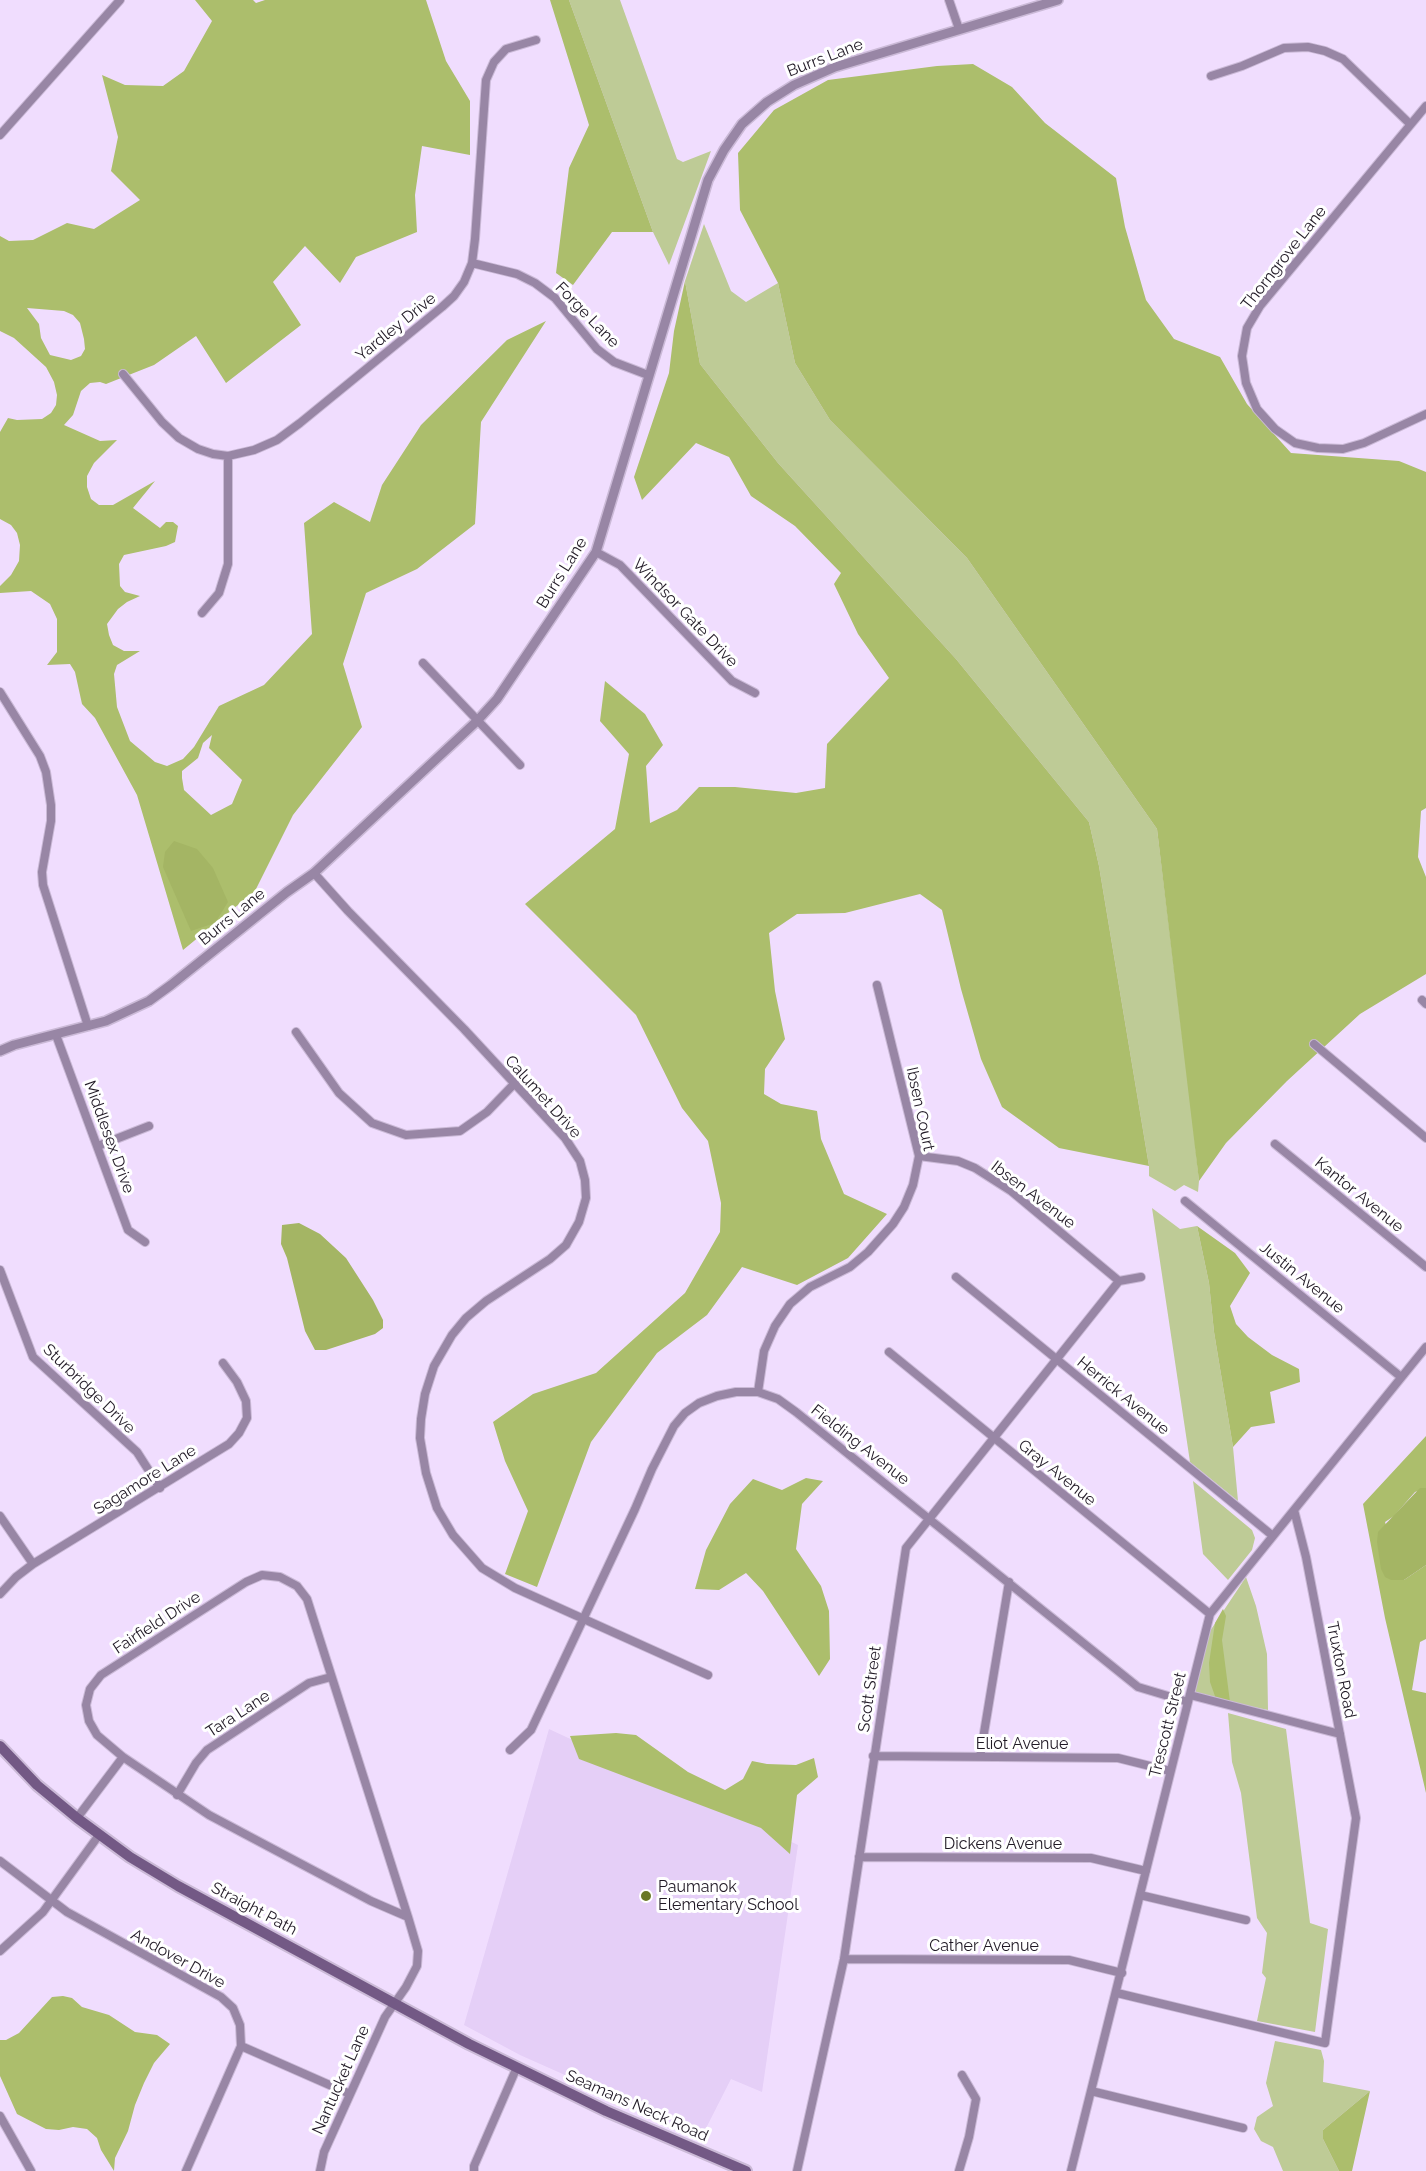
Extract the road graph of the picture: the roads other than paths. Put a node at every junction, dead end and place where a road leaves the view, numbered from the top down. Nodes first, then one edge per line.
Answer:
1 (120, 0) edge
2 (949, 0) edge
3 (1058, 0) edge
4 (959, 29) junction
5 (536, 40) dead end
6 (1211, 76) dead end
7 (1426, 105) edge
8 (1410, 124) junction
9 (0, 135) edge
10 (472, 263) junction
11 (123, 374) dead end
12 (648, 375) junction
13 (1426, 414) edge
14 (228, 456) junction
15 (596, 552) junction
16 (202, 613) dead end
17 (423, 663) dead end
18 (0, 692) edge
19 (755, 693) dead end
20 (477, 721) junction
21 (520, 765) dead end
22 (314, 873) junction
23 (877, 986) dead end
24 (88, 1026) junction
25 (296, 1032) dead end
26 (56, 1035) junction
27 (1314, 1044) dead end
28 (0, 1051) edge
29 (514, 1084) junction
30 (149, 1126) dead end
31 (1426, 1138) edge
32 (1275, 1144) dead end
33 (98, 1146) junction
34 (919, 1156) junction
35 (1185, 1201) dead end
36 (145, 1242) dead end
37 (1426, 1267) edge
38 (0, 1270) edge
39 (956, 1276) dead end
40 (1140, 1277) dead end
41 (1119, 1281) junction
42 (1426, 1347) edge
43 (889, 1352) dead end
44 (1056, 1359) junction
45 (223, 1364) dead end
46 (1401, 1377) junction
47 (758, 1392) junction
48 (993, 1439) junction
49 (160, 1488) junction
50 (1294, 1510) junction
51 (0, 1516) edge
52 (929, 1517) junction
53 (1273, 1536) junction
54 (33, 1564) junction
55 (1008, 1582) junction
56 (0, 1594) edge
57 (1210, 1614) junction
58 (584, 1619) junction
59 (708, 1675) dead end
60 (331, 1677) junction
61 (1189, 1699) junction
62 (1340, 1734) junction
63 (0, 1746) edge
64 (510, 1750) dead end
65 (873, 1756) junction
66 (123, 1757) junction
67 (980, 1757) junction
68 (1170, 1771) junction
69 (177, 1795) junction
70 (77, 1818) junction
71 (99, 1835) junction
72 (859, 1857) junction
73 (0, 1861) edge
74 (1146, 1871) junction
75 (1140, 1895) junction
76 (50, 1901) junction
77 (408, 1917) junction
78 (1246, 1920) dead end
79 (0, 1951) edge
80 (844, 1959) junction
81 (1122, 1973) junction
82 (1117, 1994) junction
83 (394, 2003) junction
84 (241, 2046) junction
85 (517, 2067) junction
86 (962, 2075) dead end
87 (1091, 2091) junction
88 (350, 2094) junction
89 (0, 2116) edge
90 (1243, 2128) dead end
91 (31, 2171) edge
92 (186, 2171) edge
93 (320, 2171) edge
94 (474, 2171) edge
95 (746, 2171) edge
96 (797, 2171) edge
97 (959, 2171) edge
98 (1071, 2171) edge

1 - 9 street
2 - 4 street
3 - 4 street, Burrs Lane
4 - 12 street, Burrs Lane
5 - 10 street, Yardley Drive
6 - 8 street
7 - 8 street, Thorngrove Lane
8 - 13 street, Thorngrove Lane
10 - 12 street, Forge Lane
10 - 14 street, Yardley Drive
11 - 14 street, Yardley Drive
12 - 15 street, Burrs Lane
14 - 16 street
15 - 19 street, Windsor Gate Drive
15 - 20 street, Burrs Lane
17 - 20 street
18 - 24 street
20 - 21 street
20 - 22 street, Burrs Lane
22 - 24 street, Burrs Lane
22 - 29 street, Calumet Drive
23 - 34 street, Ibsen Court
24 - 26 street, Burrs Lane
25 - 29 street
26 - 28 street, Burrs Lane
26 - 33 street, Middlesex Drive
27 - 31 street
29 - 58 street, Calumet Drive
30 - 33 street
32 - 37 street, Kantor Avenue
33 - 36 street, Middlesex Drive
34 - 41 street, Ibsen Avenue
34 - 47 street, Ibsen Court
35 - 46 street, Justin Avenue
38 - 49 street, Sturbridge Drive
39 - 44 street, Herrick Avenue
40 - 41 street
41 - 44 street, Scott Street
42 - 46 street
43 - 48 street, Gray Avenue
44 - 48 street, Scott Street
44 - 53 street, Herrick Avenue
45 - 49 street, Sagamore Lane
46 - 50 street
47 - 52 street, Fielding Avenue
47 - 58 street, Fielding Avenue
48 - 52 street, Scott Street
48 - 57 street, Gray Avenue
49 - 54 street, Sagamore Lane
50 - 53 street, Trescott Street
50 - 62 street, Truxton Road
51 - 54 street
52 - 55 street, Fielding Avenue
52 - 65 street, Scott Street
53 - 57 street, Trescott Street
54 - 56 street, Sagamore Lane
55 - 61 street, Fielding Avenue
55 - 67 street
57 - 61 street, Trescott Street
58 - 59 street, Calumet Drive
58 - 64 street, Fielding Avenue
60 - 66 street, Fairfield Drive
60 - 69 street, Tara Lane
60 - 77 street, Fairfield Drive
61 - 62 street, Fielding Avenue
61 - 68 street, Trescott Street
62 - 82 street, Truxton Road
63 - 70 main road, Straight Path
65 - 67 street, Eliot Avenue
65 - 72 street, Scott Street
66 - 69 street, Fairfield Drive
66 - 70 street
67 - 68 street, Eliot Avenue
68 - 74 street, Trescott Street
69 - 77 street, Fairfield Drive
70 - 71 main road, Straight Path
71 - 76 street
71 - 83 main road, Straight Path
72 - 74 street, Dickens Avenue
72 - 80 street, Scott Street
73 - 76 street, Andover Drive
74 - 75 street, Trescott Street
75 - 78 street
75 - 81 street, Trescott Street
76 - 79 street
76 - 84 street, Andover Drive
77 - 83 street, Fairfield Drive
80 - 81 street, Cather Avenue
80 - 96 street, Scott Street
81 - 82 street, Trescott Street
82 - 87 street
83 - 85 main road, Straight Path
83 - 88 street, Nantucket Lane
84 - 88 street
84 - 92 street
85 - 94 street
85 - 95 main road, Seamans Neck Road
86 - 97 street
87 - 90 street
87 - 98 street
88 - 93 street, Nantucket Lane
89 - 91 street

